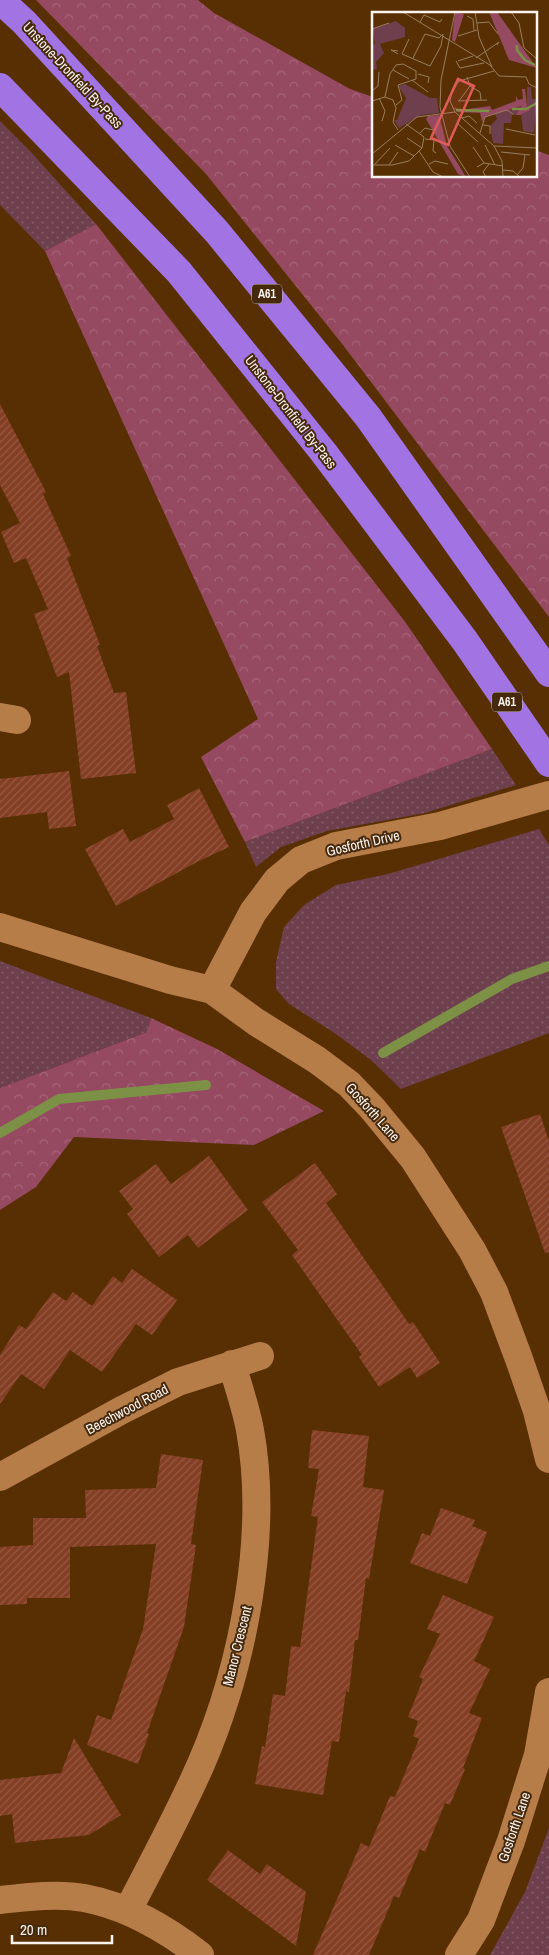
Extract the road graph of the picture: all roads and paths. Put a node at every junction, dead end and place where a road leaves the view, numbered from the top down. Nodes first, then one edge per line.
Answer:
1 (0, 0) edge
2 (0, 87) edge
3 (549, 673) edge
4 (549, 763) edge
5 (549, 795) edge
6 (0, 927) edge
7 (212, 990) junction
8 (260, 1356) dead end
9 (232, 1364) junction
10 (549, 1459) edge
11 (0, 1478) edge
12 (549, 1692) edge
13 (0, 1900) edge
14 (128, 1910) junction
15 (200, 1955) edge
16 (459, 1955) edge

1 - 3 highway, Unstone-Dronfield By-Pass / A61
2 - 4 highway, Unstone-Dronfield By-Pass / A61
5 - 7 street, Gosforth Drive
6 - 7 street, Gosforth Lane
7 - 10 street, Gosforth Lane
8 - 9 street, Beechwood Road
9 - 11 street, Beechwood Road
9 - 14 street, Manor Crescent
12 - 16 street, Gosforth Lane
13 - 14 street
14 - 15 street

